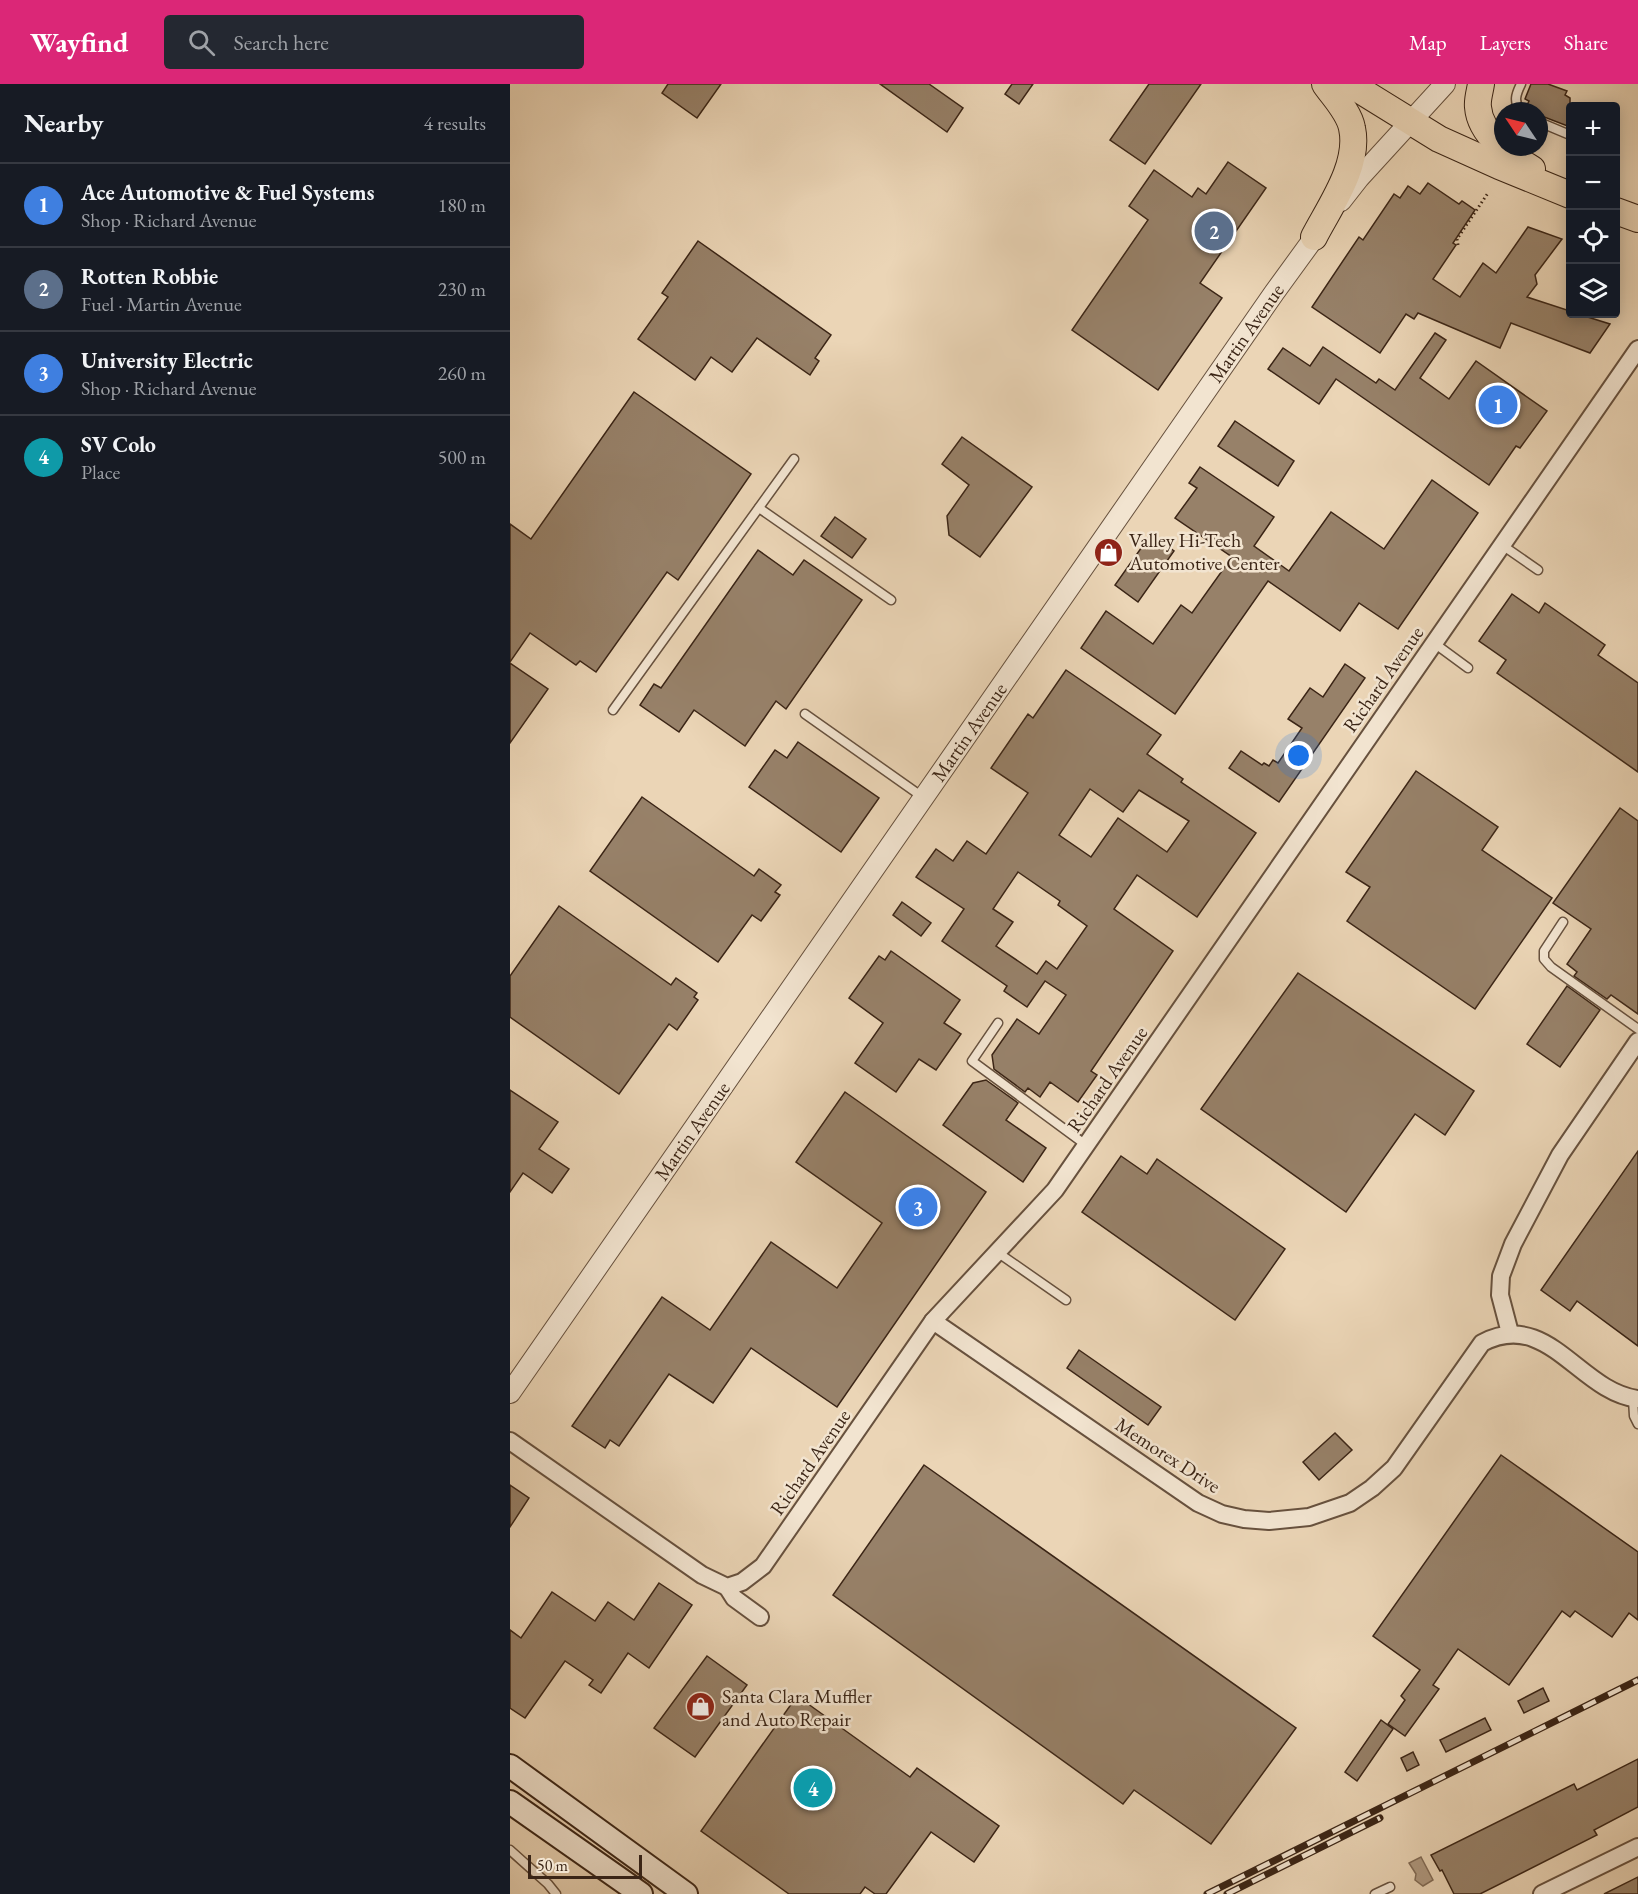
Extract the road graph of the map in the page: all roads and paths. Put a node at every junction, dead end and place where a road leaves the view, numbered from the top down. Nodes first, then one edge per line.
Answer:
1 (1325, 84) edge
2 (1350, 84) edge
3 (1445, 84) edge
4 (1481, 84) edge
5 (1521, 84) edge
6 (1516, 102) edge
7 (1410, 121) junction
8 (1548, 126) edge
9 (1566, 133) edge
10 (1566, 191) edge
11 (1566, 192) edge
12 (1488, 193) dead end
13 (1620, 212) edge
14 (1638, 219) edge
15 (1314, 237) junction
16 (1458, 245) dead end
17 (1638, 349) edge
18 (794, 459) dead end
19 (759, 507) junction
20 (1502, 545) junction
21 (1538, 570) dead end
22 (891, 600) dead end
23 (1434, 643) junction
24 (1468, 668) dead end
25 (613, 710) dead end
26 (805, 714) dead end
27 (924, 798) junction
28 (1563, 922) dead end
29 (998, 1023) dead end
30 (1638, 1029) edge
31 (1638, 1041) edge
32 (1086, 1145) junction
33 (997, 1252) junction
34 (1066, 1300) dead end
35 (933, 1321) junction
36 (1510, 1333) junction
37 (510, 1393) edge
38 (1636, 1399) edge
39 (1638, 1424) edge
40 (510, 1441) edge
41 (727, 1587) junction
42 (760, 1617) dead end
43 (510, 1766) edge
44 (510, 1802) edge
45 (1638, 1847) edge
46 (510, 1850) edge
47 (1390, 1887) dead end
48 (556, 1894) edge
49 (641, 1894) edge
50 (686, 1894) edge
51 (1375, 1894) edge
52 (1542, 1894) edge

1 - 15 main road
2 - 7 main road
3 - 7 street, Martin Avenue
4 - 10 main road
5 - 6 lane
7 - 11 main road
7 - 15 street, Martin Avenue
8 - 9 lane
12 - 16 path
13 - 14 main road
15 - 27 street, Martin Avenue
17 - 20 street, Richard Avenue
18 - 19 lane
19 - 22 lane
19 - 25 lane
20 - 21 lane
20 - 23 street, Richard Avenue
23 - 24 lane
23 - 32 street, Richard Avenue
26 - 27 lane
27 - 37 street, Martin Avenue
28 - 30 lane
29 - 32 lane
31 - 36 street
32 - 33 street, Richard Avenue
33 - 34 lane
33 - 35 street, Richard Avenue
35 - 36 street, Memorex Drive
35 - 41 street, Richard Avenue
36 - 38 street
38 - 39 lane
40 - 41 street
41 - 42 street
43 - 50 main road
44 - 49 main road
45 - 52 street
46 - 48 lane
47 - 51 lane

